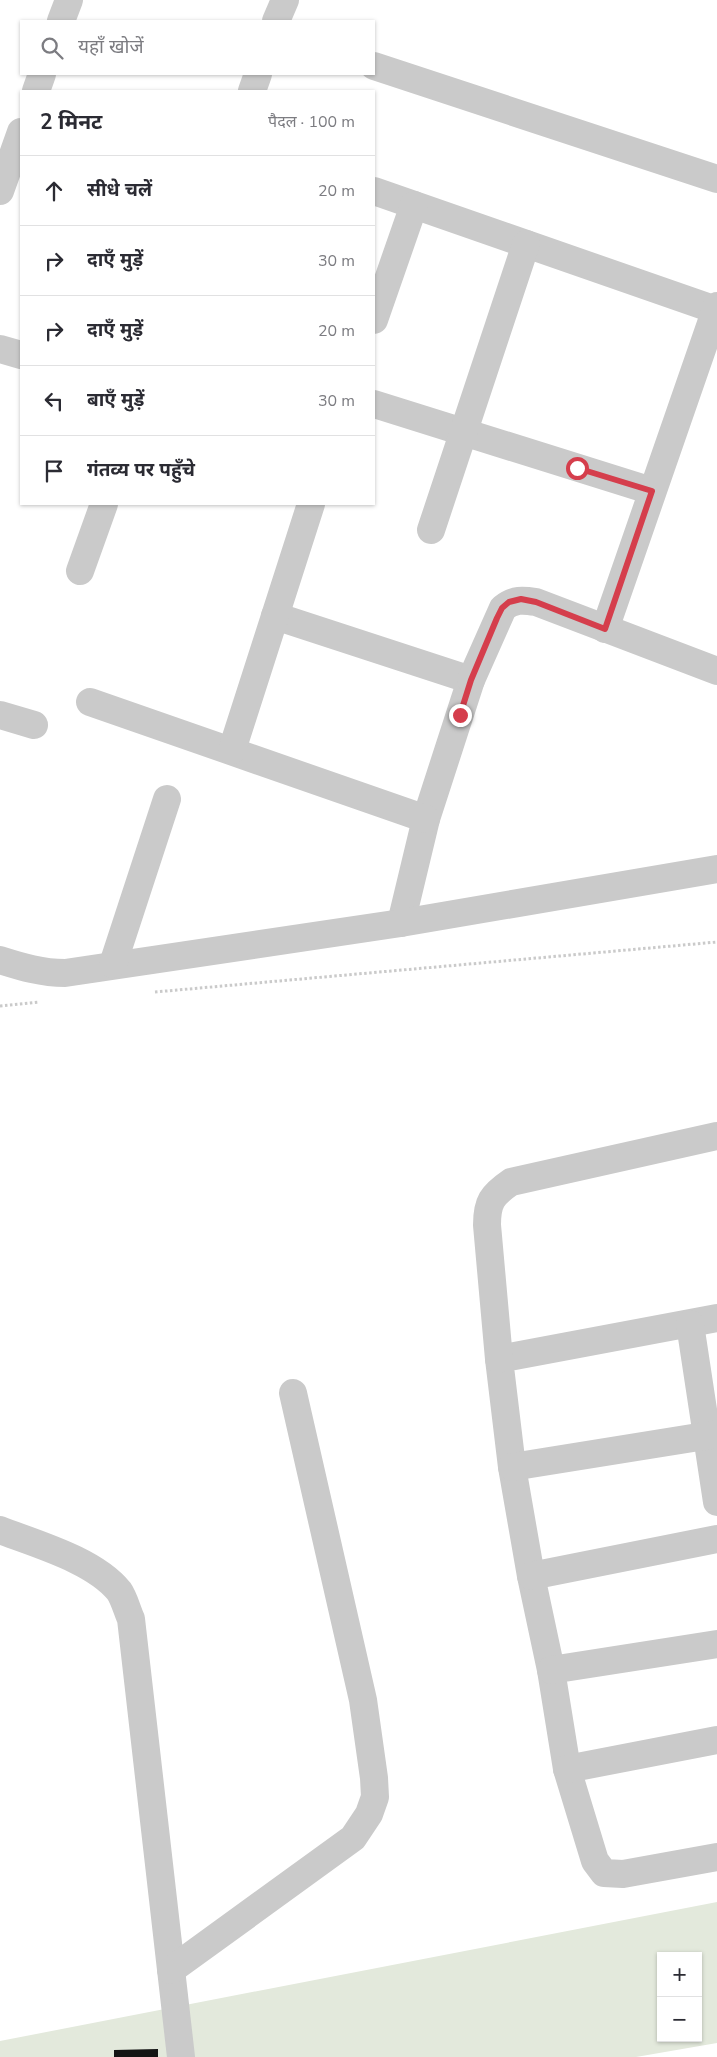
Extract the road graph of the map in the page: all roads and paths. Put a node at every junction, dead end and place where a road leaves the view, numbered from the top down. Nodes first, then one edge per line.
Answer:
1 (69, 0) edge
2 (285, 0) edge
3 (61, 20) edge
4 (276, 20) edge
5 (375, 66) edge
6 (258, 75) edge
7 (252, 90) edge
8 (20, 135) edge
9 (717, 179) edge
10 (1, 183) edge
11 (375, 191) edge
12 (414, 205) junction
13 (526, 244) junction
14 (716, 308) edge
15 (375, 317) edge
16 (0, 349) edge
17 (20, 354) edge
18 (375, 404) edge
19 (464, 432) junction
20 (652, 491) junction
21 (104, 505) edge
22 (311, 505) edge
23 (430, 530) dead end
24 (80, 571) dead end
25 (275, 616) junction
26 (605, 629) junction
27 (717, 670) edge
28 (471, 680) junction
29 (90, 702) dead end
30 (0, 715) edge
31 (34, 725) dead end
32 (232, 750) junction
33 (167, 799) dead end
34 (426, 819) junction
35 (717, 869) edge
36 (400, 923) junction
37 (717, 942) edge
38 (0, 960) edge
39 (113, 964) junction
40 (149, 993) dead end
41 (40, 1002) dead end
42 (0, 1006) edge
43 (717, 1136) edge
44 (717, 1318) edge
45 (690, 1324) junction
46 (499, 1360) junction
47 (293, 1392) dead end
48 (712, 1435) edge
49 (512, 1467) junction
50 (717, 1502) edge
51 (0, 1530) edge
52 (717, 1539) edge
53 (531, 1576) junction
54 (717, 1644) edge
55 (551, 1670) junction
56 (717, 1740) edge
57 (566, 1769) junction
58 (717, 1857) edge
59 (171, 1970) junction
60 (180, 2057) edge

1 - 3 street
2 - 4 street
5 - 9 street
6 - 7 street
8 - 10 street
11 - 12 street
12 - 13 street
12 - 15 street
13 - 14 street
13 - 19 street
14 - 20 street
16 - 17 street
18 - 19 street
19 - 20 street
19 - 23 street
20 - 26 street
21 - 24 street
22 - 25 street
25 - 28 street
25 - 32 street
26 - 27 street
26 - 28 street
28 - 34 street
29 - 32 street
30 - 31 street
32 - 34 street
33 - 39 street
34 - 36 street
35 - 36 street
36 - 39 street
37 - 40 path
38 - 39 street
41 - 42 path
43 - 46 street
44 - 45 street
45 - 46 street
45 - 48 street
46 - 49 street
47 - 59 street
48 - 49 street
48 - 50 street
49 - 53 street
51 - 59 street
52 - 53 street
53 - 55 street
54 - 55 street
55 - 57 street
56 - 57 street
57 - 58 street
59 - 60 street

